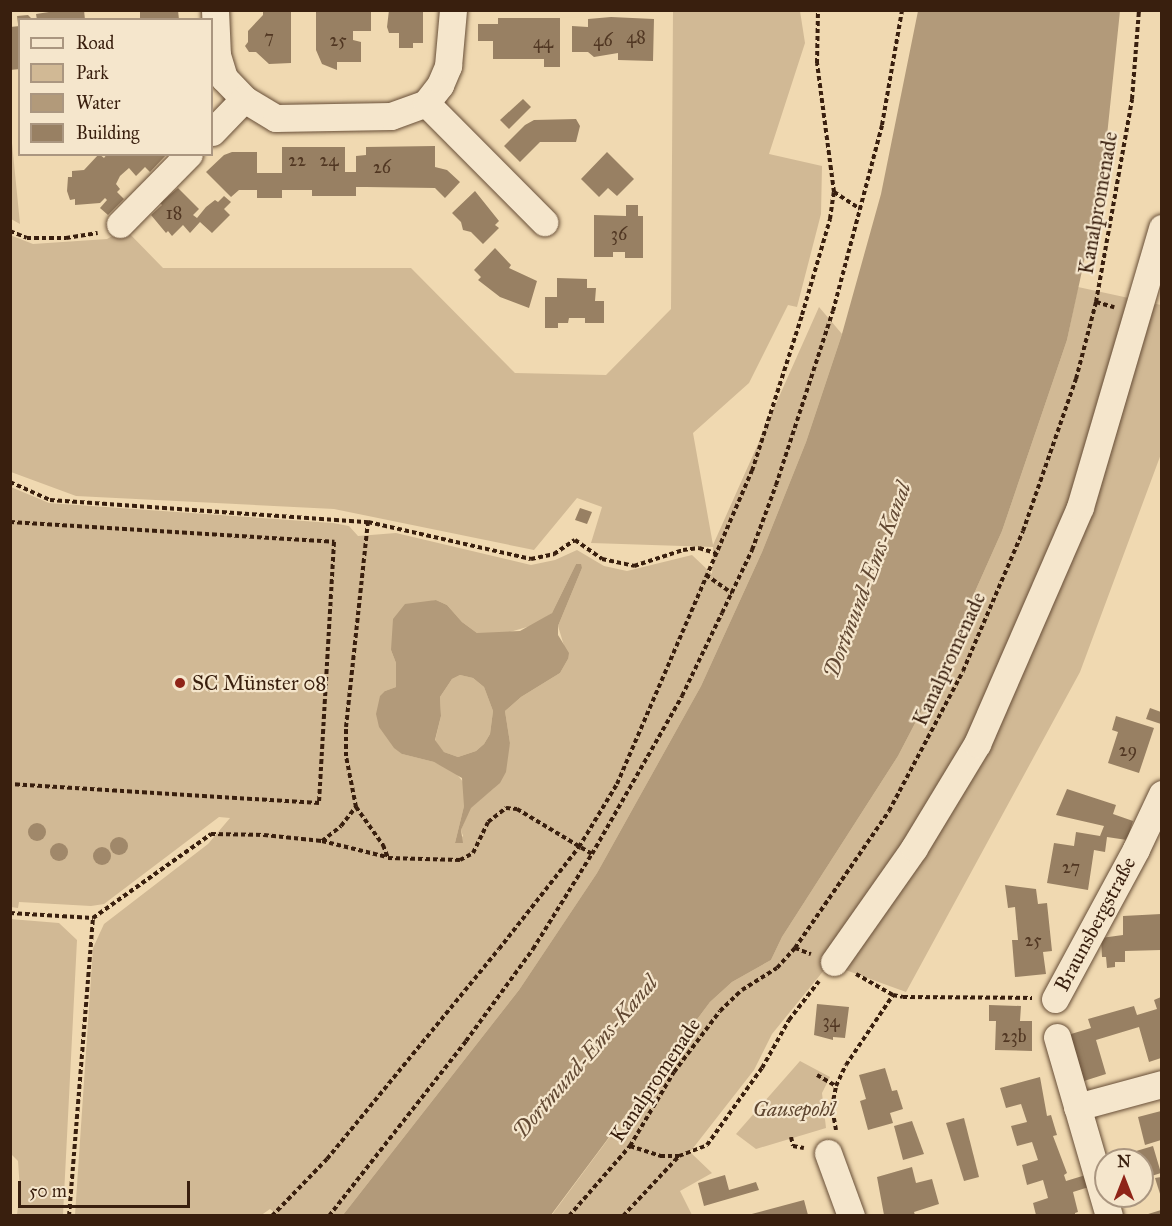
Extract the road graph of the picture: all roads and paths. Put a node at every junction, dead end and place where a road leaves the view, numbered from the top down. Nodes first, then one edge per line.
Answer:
1 (215, 10) edge
2 (453, 10) edge
3 (818, 10) edge
4 (902, 10) edge
5 (1139, 10) edge
6 (244, 99) junction
7 (426, 103) junction
8 (213, 131) edge
9 (187, 156) edge
10 (834, 192) junction
11 (860, 209) junction
12 (544, 222) dead end
13 (120, 224) joint
14 (1161, 228) edge
15 (10, 231) edge
16 (10, 482) edge
17 (10, 522) edge
18 (368, 522) junction
19 (715, 553) junction
20 (706, 575) junction
21 (732, 593) junction
22 (10, 784) edge
23 (1161, 794) edge
24 (356, 807) junction
25 (322, 842) junction
26 (579, 847) junction
27 (1149, 850) edge
28 (592, 854) junction
29 (388, 858) junction
30 (10, 913) edge
31 (93, 918) junction
32 (834, 962) joint
33 (1055, 999) joint
34 (1057, 1037) dead end
35 (817, 1075) dead end
36 (1161, 1084) edge
37 (836, 1086) junction
38 (1077, 1107) junction
39 (630, 1146) junction
40 (828, 1153) joint
41 (679, 1156) junction
42 (69, 1215) edge
43 (272, 1215) edge
44 (329, 1215) edge
45 (569, 1215) edge
46 (622, 1215) edge
47 (851, 1215) edge
48 (1109, 1215) edge

1 - 6 street
2 - 7 street
3 - 10 path
4 - 11 path
5 - 39 path, Kanalpromenade
6 - 7 street
6 - 8 street
7 - 12 street
9 - 13 street
10 - 11 path
10 - 19 path
11 - 21 path
13 - 15 path
14 - 32 street
16 - 18 path
17 - 22 path
18 - 19 path
18 - 24 path
19 - 20 path
20 - 21 path
20 - 26 path
21 - 28 path
23 - 27 street, Braunsbergstraße
24 - 25 path
24 - 29 path
25 - 29 path
25 - 31 path
26 - 28 path
26 - 29 path
26 - 43 path
27 - 33 street, Braunsbergstraße
28 - 44 path
30 - 31 path
31 - 42 path
32 - 41 path
33 - 37 path
34 - 38 street
35 - 37 path
36 - 38 street
37 - 40 path
38 - 48 street
39 - 41 path
39 - 45 path, Kanalpromenade
40 - 47 street
41 - 46 path

